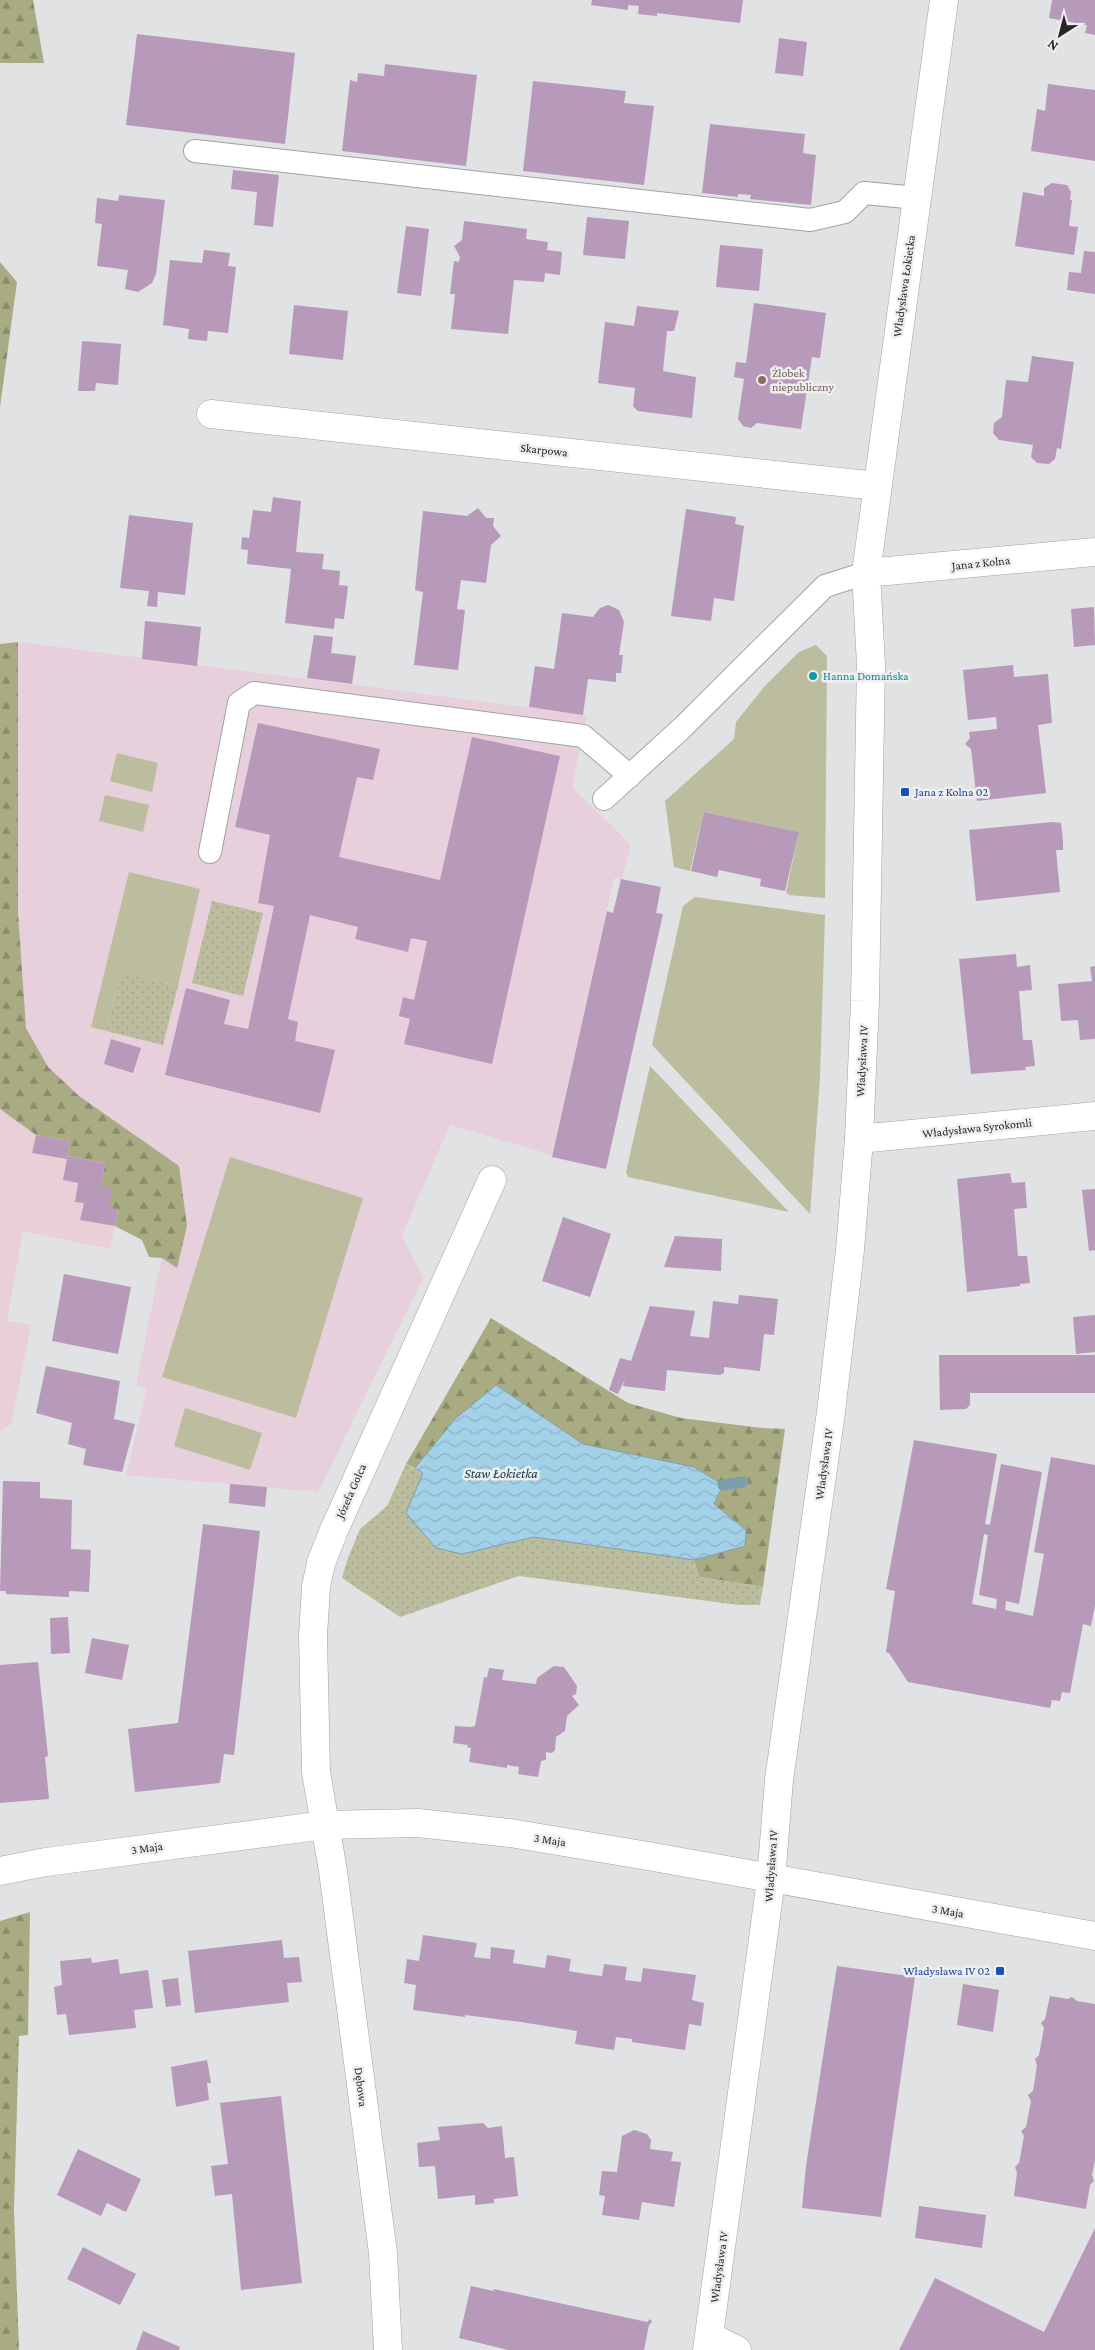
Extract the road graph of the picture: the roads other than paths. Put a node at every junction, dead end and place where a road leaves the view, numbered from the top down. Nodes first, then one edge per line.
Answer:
1 (944, 0) edge
2 (195, 151) dead end
3 (917, 198) junction
4 (212, 414) dead end
5 (877, 486) junction
6 (1095, 552) edge
7 (866, 573) junction
8 (630, 776) junction
9 (604, 799) dead end
10 (210, 852) dead end
11 (1095, 1116) edge
12 (859, 1139) junction
13 (492, 1180) dead end
14 (325, 1825) junction
15 (0, 1871) edge
16 (772, 1880) junction
17 (1095, 1936) edge
18 (708, 2343) edge
19 (388, 2350) edge
20 (737, 2350) edge

1 - 3 street, Władysława Łokietka
2 - 3 lane
3 - 5 street, Władysława Łokietka
4 - 5 street, Skarpowa
5 - 7 street, Władysława Łokietka
6 - 7 street, Jana z Kolna
7 - 8 lane
7 - 12 street, Władysława IV
8 - 9 lane
8 - 10 lane
11 - 12 street, Władysława Syrokomli
12 - 16 street, Władysława IV
13 - 14 street, Józefa Golca
14 - 15 street, 3 Maja
14 - 16 street, 3 Maja
14 - 19 street, Dębowa
16 - 17 street, 3 Maja
16 - 18 street, Władysława IV
18 - 20 street

